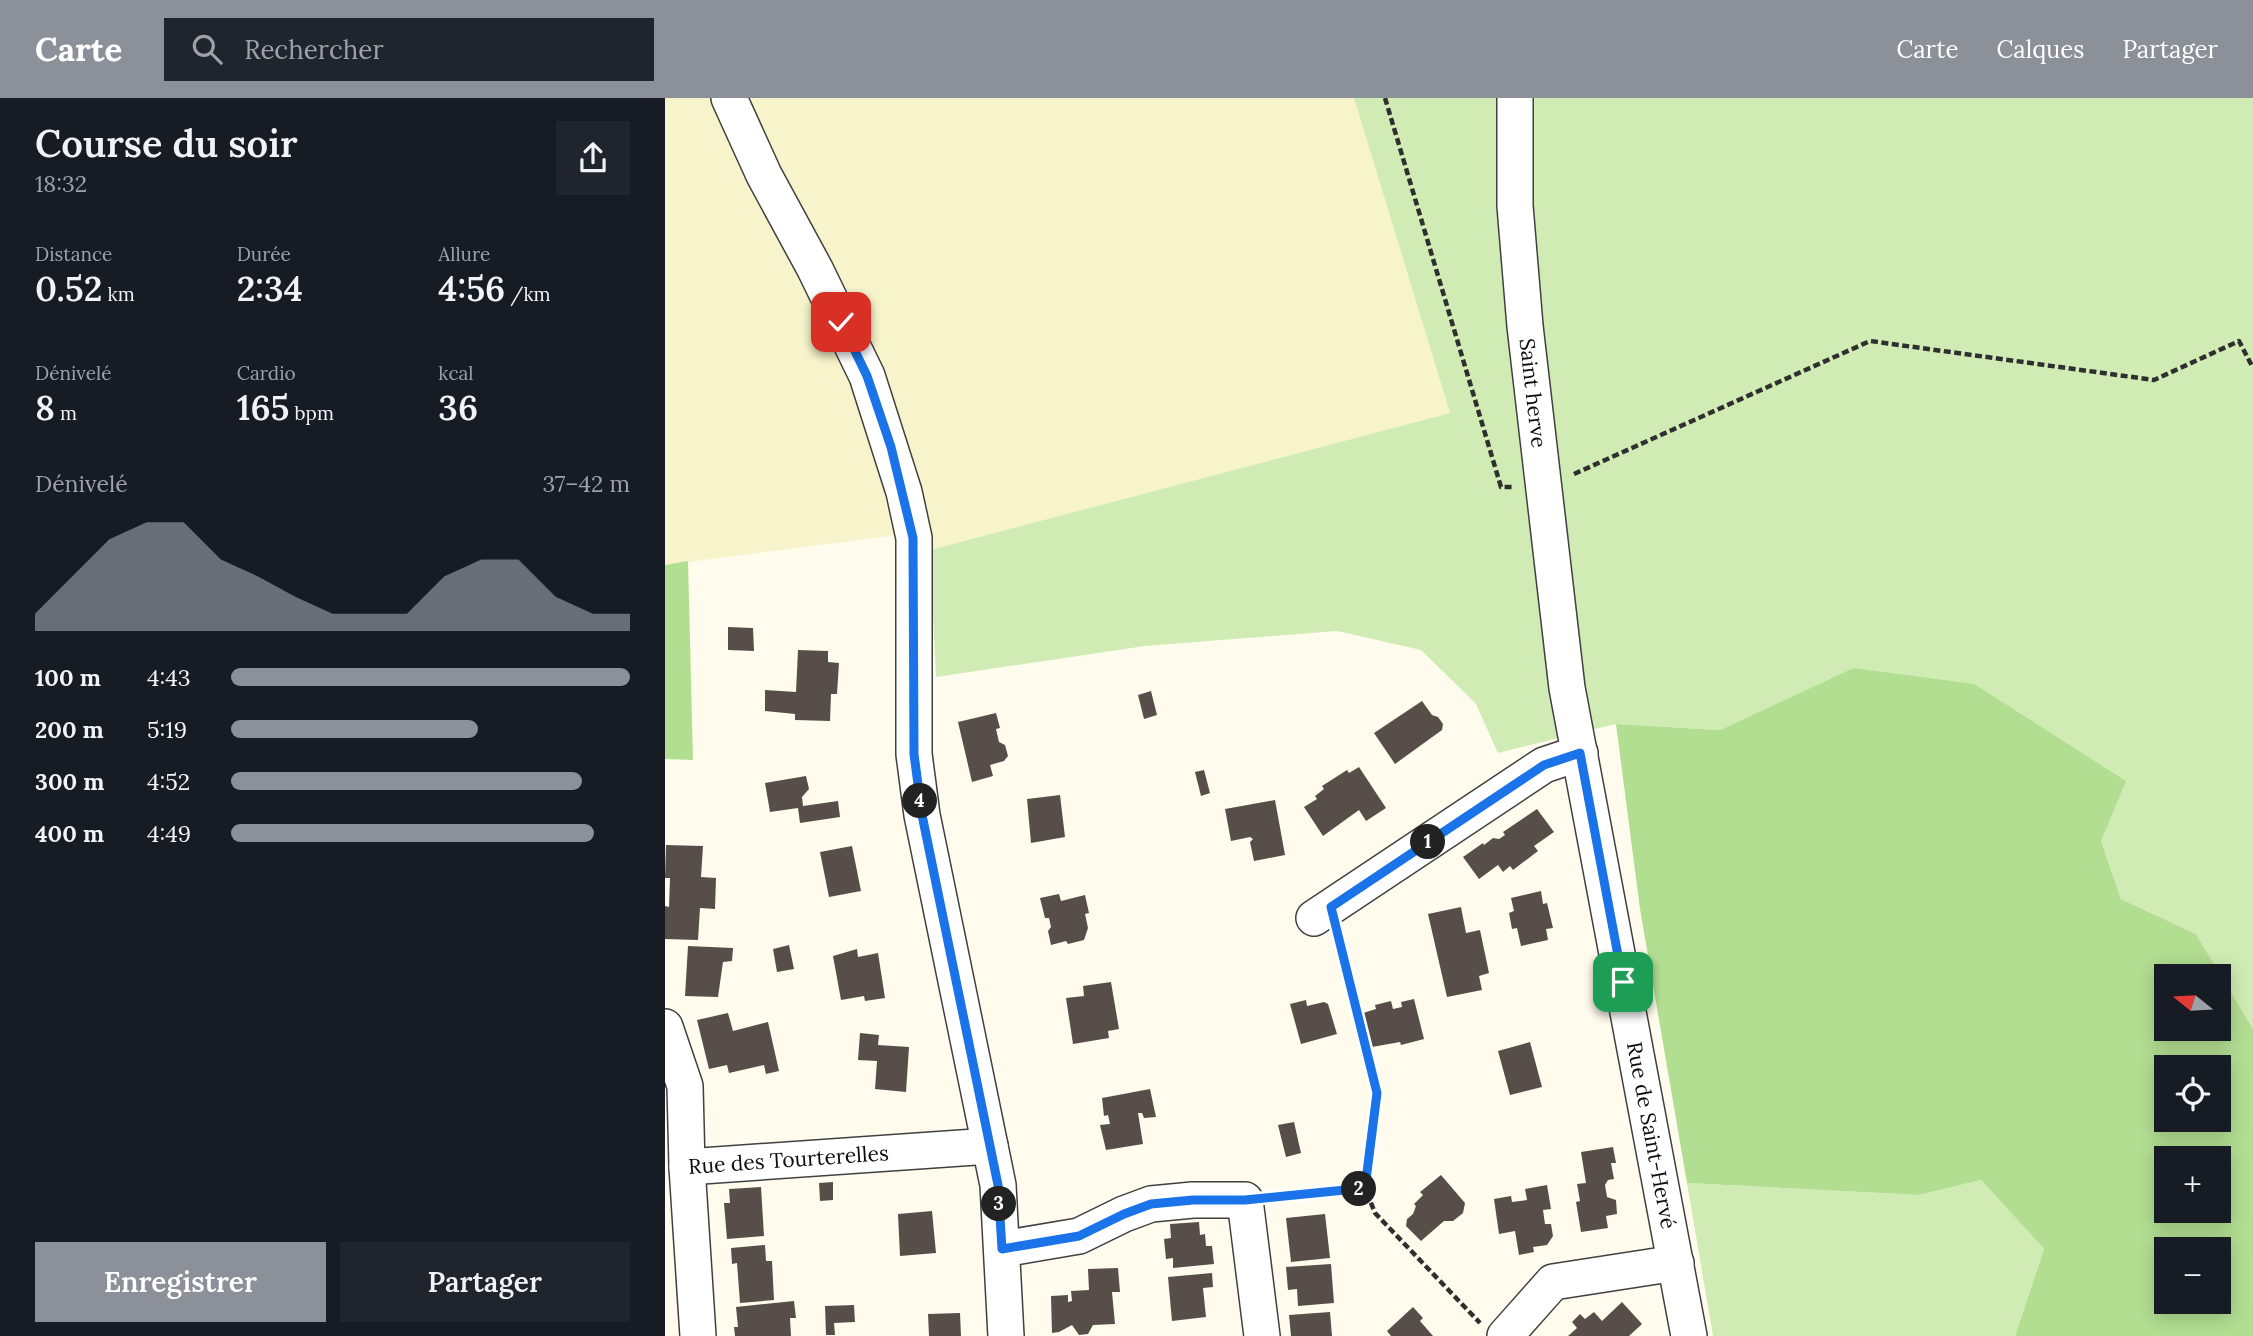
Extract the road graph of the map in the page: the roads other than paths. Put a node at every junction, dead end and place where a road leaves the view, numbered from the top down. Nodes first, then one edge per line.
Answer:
1 (729, 98) edge
2 (1515, 98) edge
3 (1567, 688) joint
4 (1580, 753) junction
5 (1323, 912) road end
6 (665, 1027) edge
7 (990, 1146) junction
8 (687, 1167) junction
9 (1002, 1249) junction
10 (1676, 1263) junction
11 (1494, 1331) edge
12 (698, 1336) edge
13 (1006, 1336) edge
14 (1262, 1336) edge
15 (1689, 1336) edge

1 - 7 street
2 - 3 street, Saint herve
3 - 4 street, Rue de Saint-Hervé
4 - 5 street
4 - 10 street, Rue de Saint-Hervé
6 - 8 street, Rue des Tourterelles
7 - 8 street, Rue des Tourterelles
7 - 9 street
8 - 12 street
9 - 13 street
9 - 14 street
10 - 11 street
10 - 15 street, Rue de Saint-Hervé

